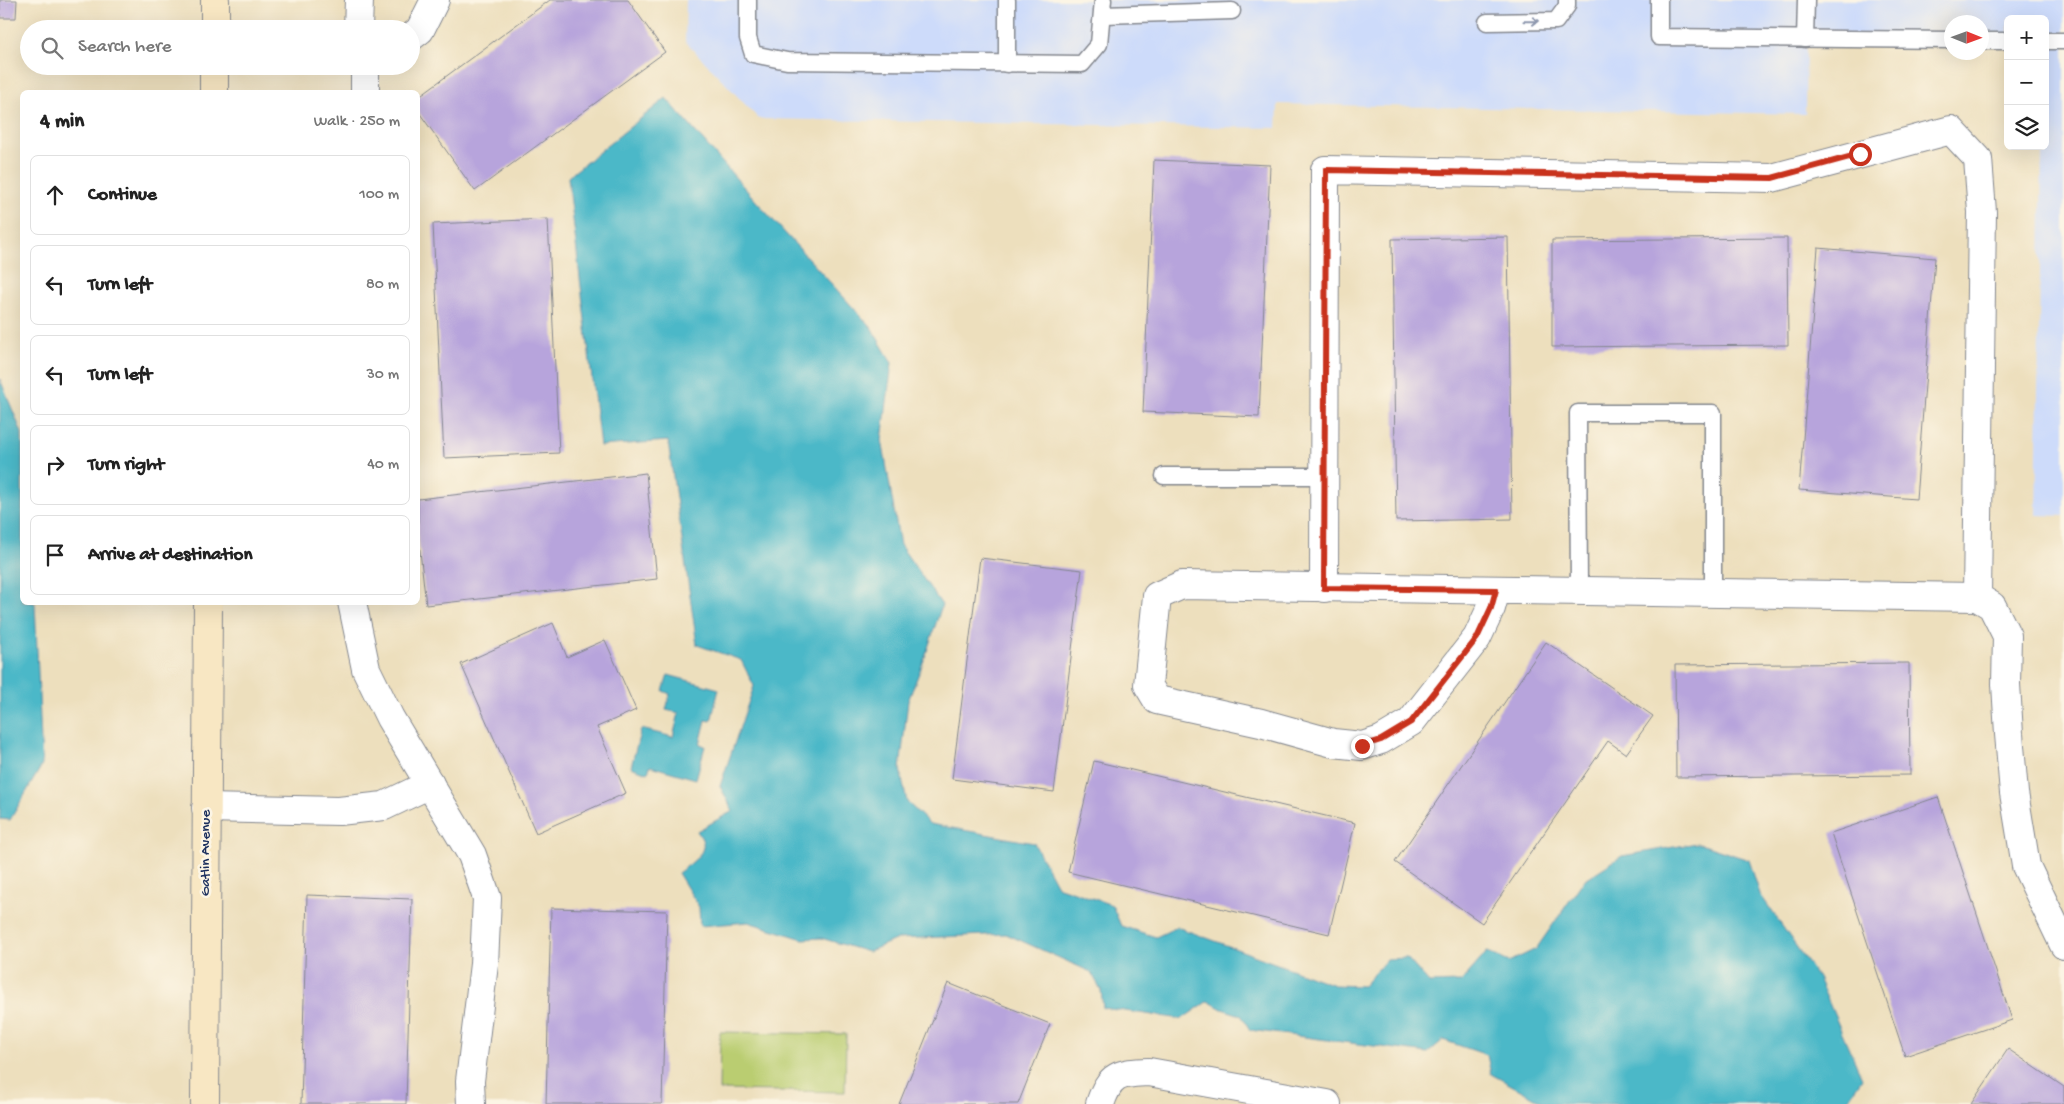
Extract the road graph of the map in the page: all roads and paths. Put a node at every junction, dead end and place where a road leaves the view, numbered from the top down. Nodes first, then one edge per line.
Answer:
1 (215, 0) edge
2 (359, 0) edge
3 (435, 0) edge
4 (748, 0) edge
5 (1007, 0) edge
6 (1568, 0) edge
7 (1658, 0) edge
8 (1806, 0) edge
9 (1103, 7) edge
10 (1232, 11) dead end
11 (215, 20) edge
12 (358, 20) edge
13 (1487, 22) dead end
14 (420, 30) edge
15 (1805, 39) junction
16 (1944, 40) edge
17 (1989, 40) edge
18 (2004, 41) edge
19 (2049, 41) edge
20 (2064, 42) edge
21 (1007, 64) junction
22 (214, 75) edge
23 (214, 90) edge
24 (1164, 476) dead end
25 (1324, 476) junction
26 (1324, 588) junction
27 (1496, 590) junction
28 (1579, 592) junction
29 (1713, 594) junction
30 (1976, 597) junction
31 (208, 605) edge
32 (353, 605) edge
33 (430, 784) junction
34 (206, 808) junction
35 (2064, 945) edge
36 (204, 1104) edge
37 (471, 1104) edge
38 (1100, 1104) edge
39 (1327, 1104) edge

1 - 11 street
2 - 12 street
3 - 14 street
4 - 21 lane
5 - 21 lane
13 -> 6 lane
7 - 15 lane
8 - 15 lane
9 - 10 lane
9 - 21 lane
15 - 16 lane
17 - 18 lane
19 - 20 lane
22 - 23 street
24 - 25 lane
25 - 26 street
25 - 30 street
26 - 27 street
26 - 27 street
27 - 28 street
28 - 29 street
28 - 29 lane
29 - 30 street
30 - 35 street
31 - 34 street, Gatlin Avenue
32 - 33 street
33 - 34 street
33 - 37 street
34 - 36 street, Gatlin Avenue
38 - 39 street

